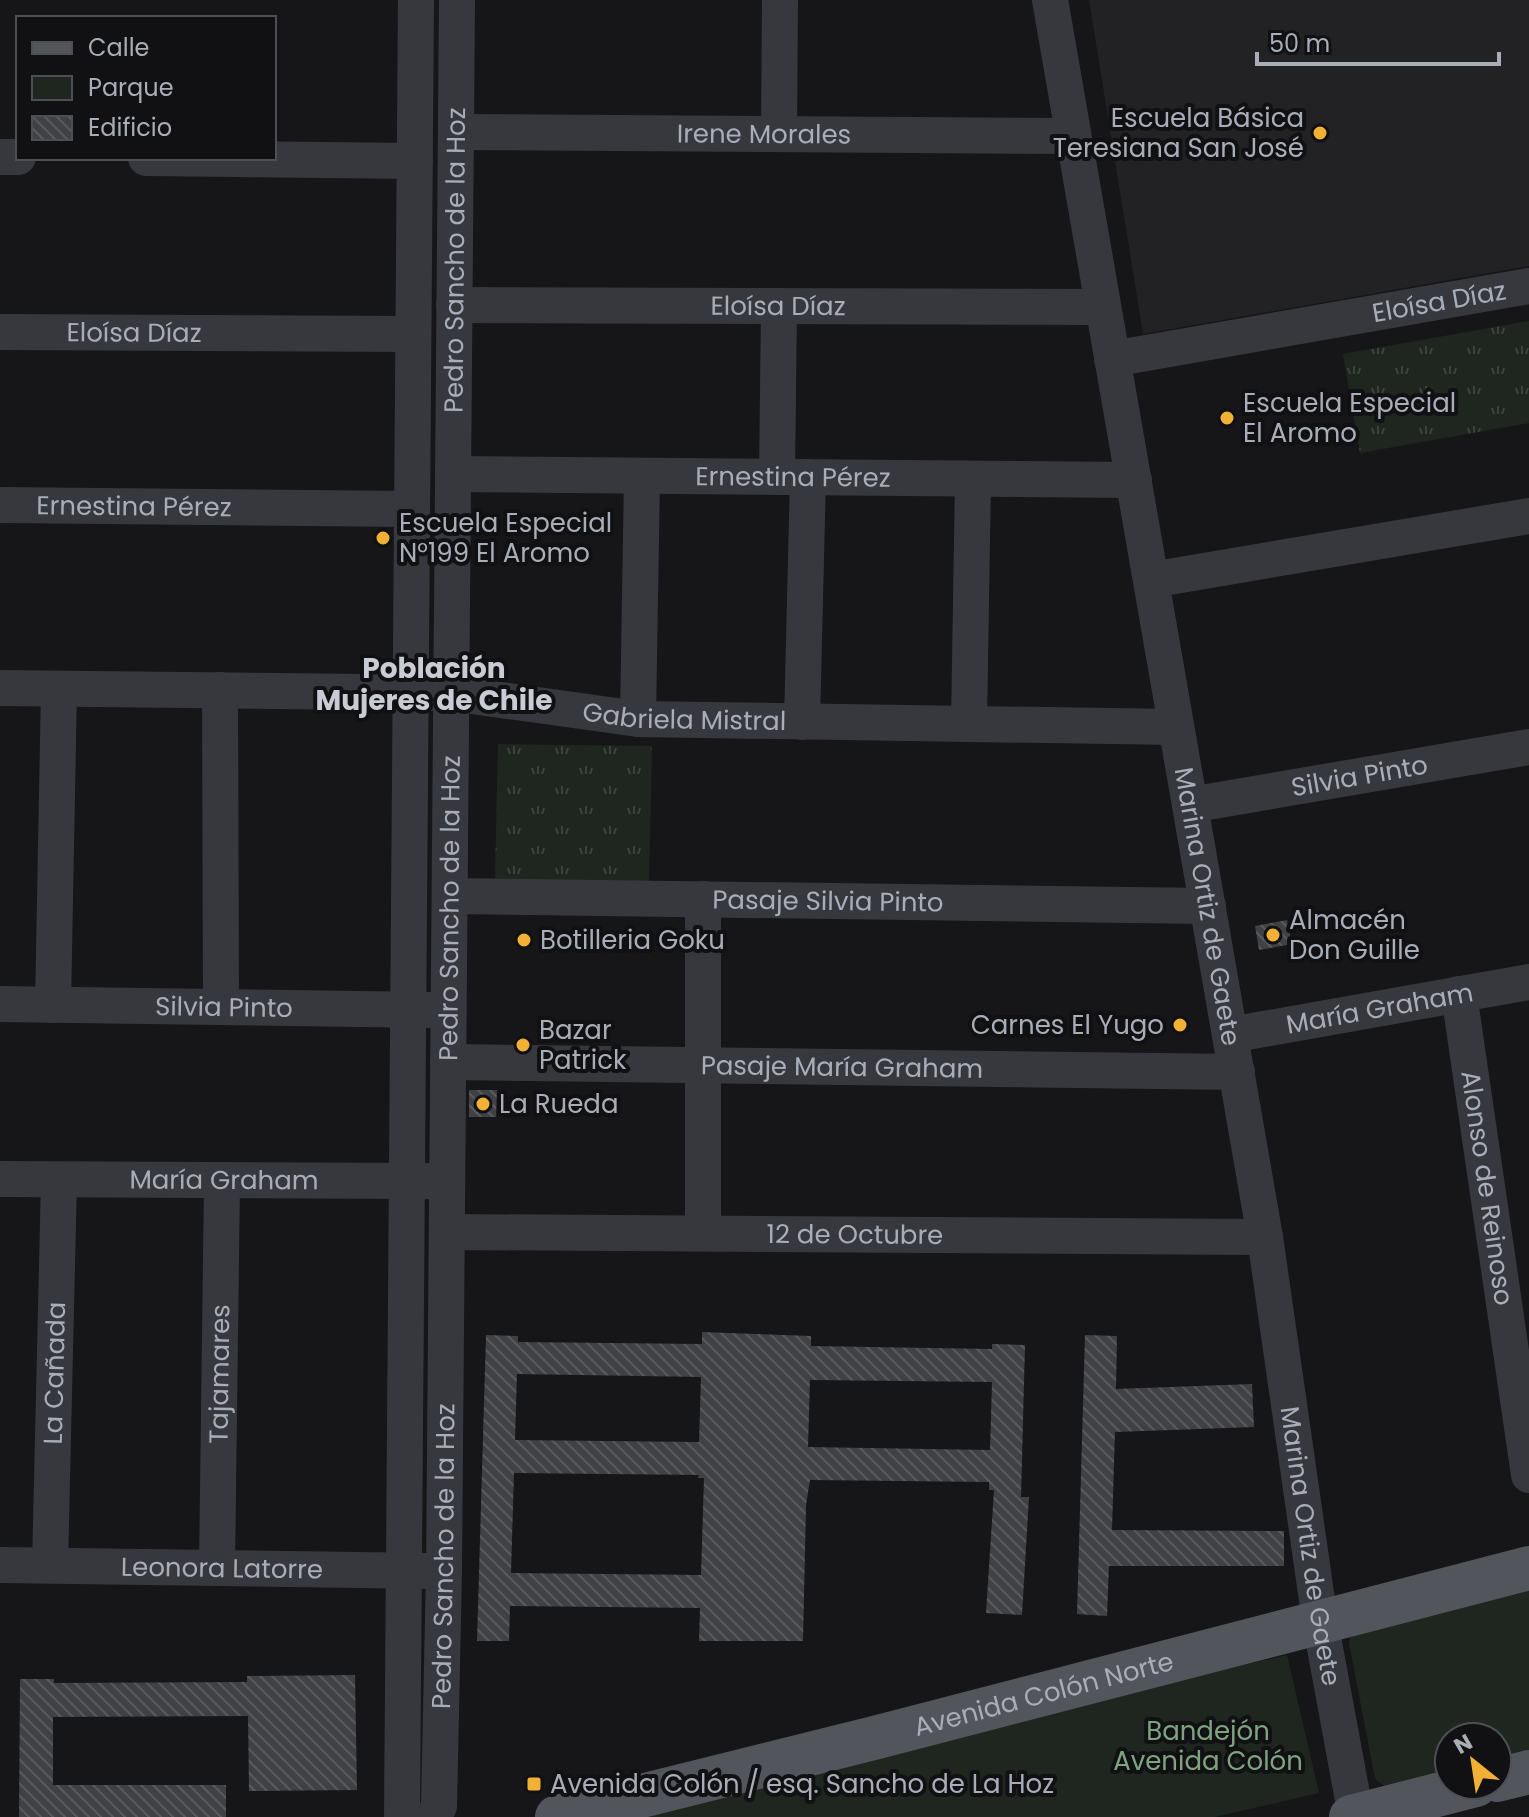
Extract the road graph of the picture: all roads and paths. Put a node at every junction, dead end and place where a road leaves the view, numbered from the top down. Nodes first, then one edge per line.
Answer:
1 (416, 0) edge
2 (457, 0) edge
3 (780, 0) edge
4 (1050, 0) edge
5 (456, 132) junction
6 (779, 134) junction
7 (1073, 136) junction
8 (276, 159) edge
9 (415, 161) junction
10 (1529, 286) edge
11 (454, 305) junction
12 (779, 306) junction
13 (1103, 307) junction
14 (0, 332) edge
15 (413, 334) junction
16 (1112, 359) junction
17 (453, 474) junction
18 (642, 476) junction
19 (792, 477) junction
20 (973, 479) junction
21 (1134, 480) junction
22 (0, 505) edge
23 (412, 509) junction
24 (1529, 516) edge
25 (1151, 580) junction
26 (0, 688) edge
27 (59, 689) junction
28 (220, 690) junction
29 (410, 692) junction
30 (451, 693) junction
31 (638, 719) junction
32 (802, 722) junction
33 (969, 724) junction
34 (1176, 727) junction
35 (1529, 747) edge
36 (1190, 805) junction
37 (450, 896) junction
38 (703, 899) junction
39 (1208, 906) junction
40 (1529, 982) edge
41 (1459, 994) junction
42 (0, 1004) edge
43 (53, 1005) junction
44 (221, 1007) junction
45 (408, 1009) junction
46 (449, 1010) junction
47 (1230, 1035) junction
48 (448, 1062) junction
49 (703, 1065) junction
50 (1237, 1072) junction
51 (0, 1179) edge
52 (59, 1180) junction
53 (222, 1181) junction
54 (407, 1181) junction
55 (447, 1182) junction
56 (447, 1232) junction
57 (703, 1233) junction
58 (1265, 1237) junction
59 (1529, 1475) edge
60 (0, 1565) edge
61 (50, 1565) junction
62 (217, 1568) junction
63 (1529, 1568) edge
64 (403, 1570) junction
65 (444, 1571) junction
66 (1320, 1621) junction
67 (1433, 1796) edge
68 (1354, 1816) edge
69 (402, 1817) edge
70 (434, 1817) edge
71 (557, 1817) edge

1 - 9 street, Pedro Sancho de la Hoz
2 - 5 street, Pedro Sancho de la Hoz
3 - 6 street
4 - 7 street, Marina Ortiz de Gaete
5 - 6 street, Irene Morales
5 - 11 street, Pedro Sancho de la Hoz
6 - 7 street, Irene Morales
7 - 13 street, Marina Ortiz de Gaete
8 - 9 street
9 - 15 street, Pedro Sancho de la Hoz
10 - 16 street, Eloísa Díaz
11 - 12 street, Eloísa Díaz
11 - 17 street, Pedro Sancho de la Hoz
12 - 13 street, Eloísa Díaz
12 - 19 street
13 - 16 street, Marina Ortiz de Gaete
14 - 15 street, Eloísa Díaz
15 - 23 street, Pedro Sancho de la Hoz
16 - 21 street, Marina Ortiz de Gaete
17 - 18 street, Ernestina Pérez
17 - 30 street, Pedro Sancho de la Hoz
18 - 19 street, Ernestina Pérez
18 - 31 street
19 - 20 street, Ernestina Pérez
19 - 32 street
20 - 21 street, Ernestina Pérez
20 - 33 street
21 - 25 street, Marina Ortiz de Gaete
22 - 23 street, Ernestina Pérez
23 - 29 street, Pedro Sancho de la Hoz
24 - 25 street
25 - 34 street, Marina Ortiz de Gaete
26 - 27 street, Gabriela Mistral
27 - 28 street, Gabriela Mistral
27 - 43 street
28 - 29 street, Gabriela Mistral
28 - 44 street
29 - 30 street, Gabriela Mistral
29 - 45 street, Pedro Sancho de la Hoz
30 - 31 street, Gabriela Mistral
30 - 37 street, Pedro Sancho de la Hoz
31 - 32 street, Gabriela Mistral
32 - 33 street, Gabriela Mistral
33 - 34 street, Gabriela Mistral
34 - 36 street, Marina Ortiz de Gaete
35 - 36 street, Silvia Pinto
36 - 39 street, Marina Ortiz de Gaete
37 - 38 street, Pasaje Silvia Pinto
37 - 46 street, Pedro Sancho de la Hoz
38 - 39 street, Pasaje Silvia Pinto
38 - 49 street
39 - 47 street, Marina Ortiz de Gaete
40 - 41 street, María Graham
41 - 47 street, María Graham
41 - 59 street, Alonso de Reinoso
42 - 43 street, Silvia Pinto
43 - 44 street, Silvia Pinto
44 - 45 street, Silvia Pinto
45 - 46 street, Silvia Pinto
45 - 54 street, Pedro Sancho de la Hoz
46 - 48 street, Pedro Sancho de la Hoz
47 - 50 street, Marina Ortiz de Gaete
48 - 49 street, Pasaje María Graham
48 - 55 street, Pedro Sancho de la Hoz
49 - 50 street, Pasaje María Graham
49 - 57 street
50 - 58 street, Marina Ortiz de Gaete
51 - 52 street, María Graham
52 - 53 street, María Graham
52 - 61 street, La Cañada
53 - 54 street, María Graham
53 - 62 street, Tajamares
54 - 55 street, María Graham
54 - 64 street, Pedro Sancho de la Hoz
55 - 56 street, Pedro Sancho de la Hoz
56 - 57 street, 12 de Octubre
56 - 65 street, Pedro Sancho de la Hoz
57 - 58 street, 12 de Octubre
58 - 66 street, Marina Ortiz de Gaete
60 - 61 street, Leonora Latorre
61 - 62 street, Leonora Latorre
62 - 64 street, Leonora Latorre
63 - 66 main road, Avenida Colón Norte
64 - 65 street, Leonora Latorre
64 - 69 street, Pedro Sancho de la Hoz
65 - 70 street, Pedro Sancho de la Hoz
66 - 68 street, Marina Ortiz de Gaete
66 - 71 main road, Avenida Colón Norte
67 - 68 main road

